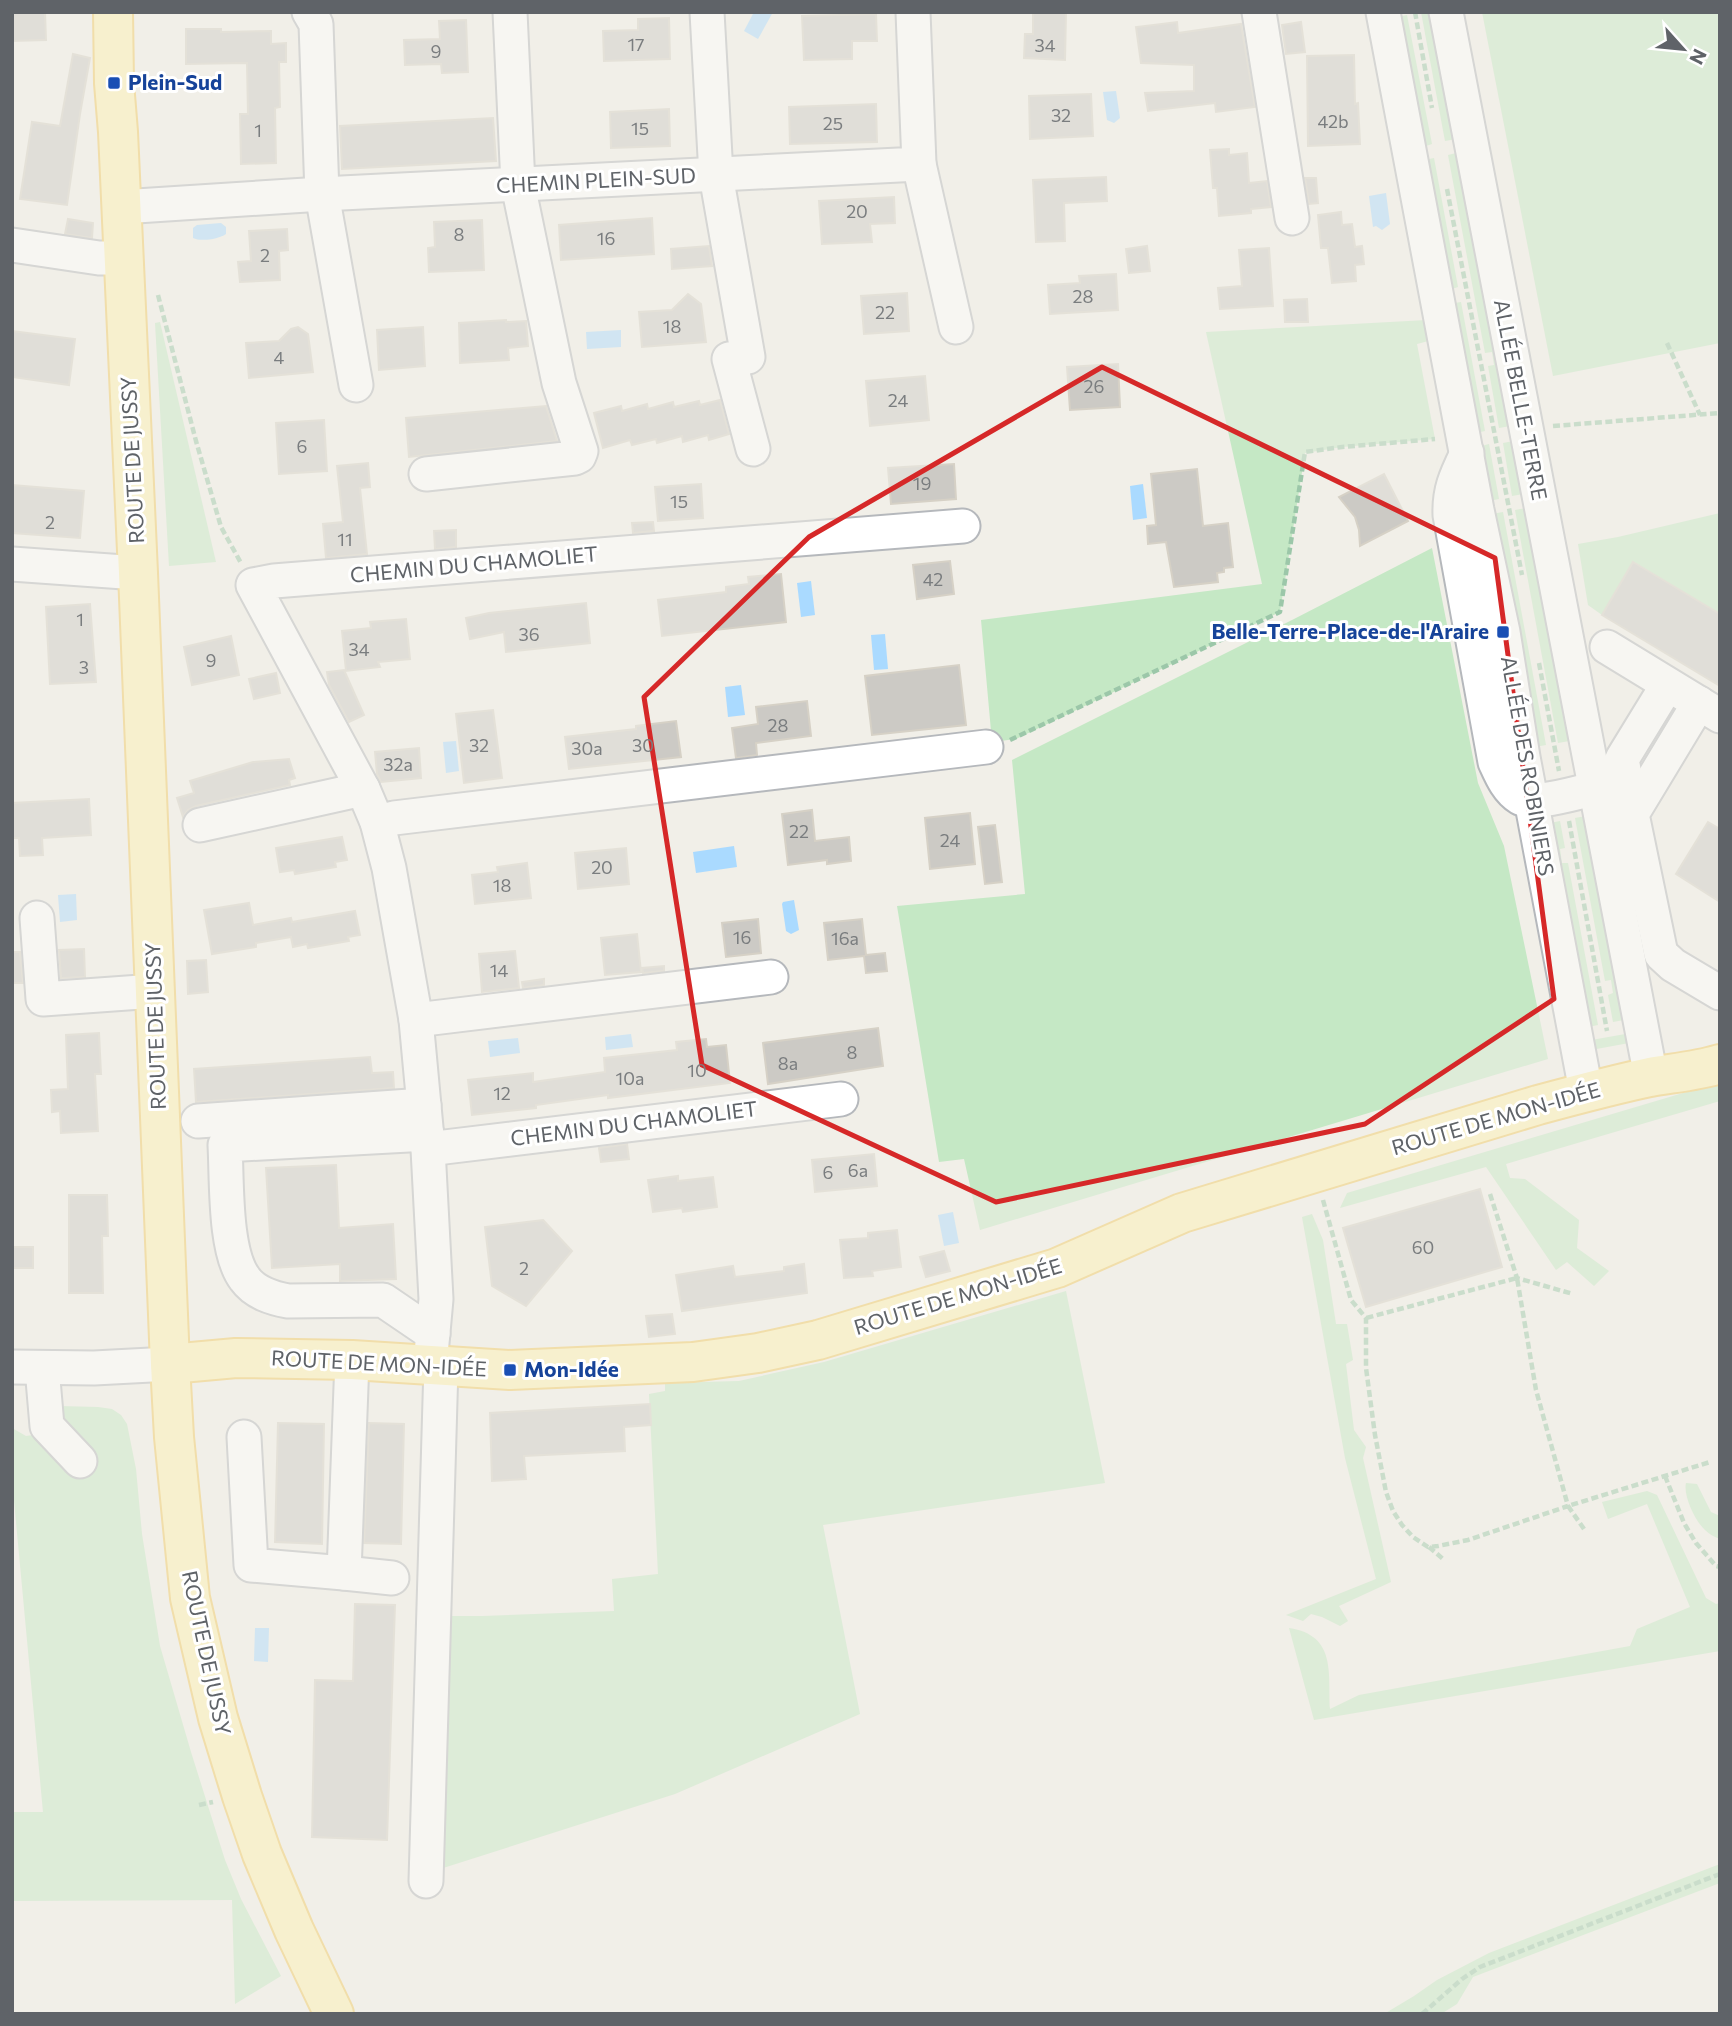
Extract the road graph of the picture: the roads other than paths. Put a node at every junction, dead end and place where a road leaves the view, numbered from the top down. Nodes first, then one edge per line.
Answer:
1 (113, 12) edge
2 (309, 12) edge
3 (510, 12) edge
4 (708, 12) edge
5 (913, 12) edge
6 (1259, 12) edge
7 (1383, 12) edge
8 (1446, 12) edge
9 (919, 164) junction
10 (716, 175) junction
11 (518, 185) junction
12 (322, 194) junction
13 (121, 207) junction
14 (1292, 218) dead end
15 (12, 245) edge
16 (123, 258) junction
17 (956, 327) dead end
18 (356, 385) dead end
19 (753, 449) dead end
20 (426, 474) dead end
21 (962, 526) dead end
22 (12, 564) edge
23 (138, 573) junction
24 (1607, 647) dead end
25 (1660, 697) dead end
26 (1709, 709) edge
27 (986, 747) road end
28 (363, 789) junction
29 (1564, 795) junction
30 (1632, 814) junction
31 (377, 822) junction
32 (200, 825) dead end
33 (37, 918) dead end
34 (771, 977) dead end
35 (155, 991) junction
36 (1720, 993) edge
37 (416, 1020) junction
38 (1720, 1065) edge
39 (1651, 1077) junction
40 (1586, 1091) junction
41 (841, 1099) dead end
42 (198, 1121) dead end
43 (426, 1129) junction
44 (435, 1355) junction
45 (352, 1360) junction
46 (170, 1364) junction
47 (27, 1368) edge
48 (244, 1437) dead end
49 (80, 1461) dead end
50 (344, 1573) junction
51 (393, 1578) dead end
52 (426, 1881) dead end
53 (334, 2014) edge

1 - 13 main road, ROUTE DE JUSSY
2 - 12 street
3 - 11 street
4 - 10 street
5 - 9 street
6 - 14 street
7 - 29 street, ALLÉE DES ROBINIERS
8 - 29 street, ALLÉE BELLE-TERRE
9 - 10 street, CHEMIN PLEIN-SUD
9 - 17 street
10 - 11 street, CHEMIN PLEIN-SUD
10 - 19 street
11 - 12 street, CHEMIN PLEIN-SUD
11 - 20 street
12 - 13 street, CHEMIN PLEIN-SUD
12 - 18 street
13 - 16 main road, ROUTE DE JUSSY
15 - 16 street
16 - 23 main road, ROUTE DE JUSSY
21 - 28 street, CHEMIN DU CHAMOLIET
22 - 23 street
23 - 35 main road, ROUTE DE JUSSY
24 - 26 street
25 - 30 street
26 - 30 street
27 - 31 street
28 - 31 street
28 - 32 street
29 - 39 street, ALLÉE DES ROBINIERS
29 - 40 street, ALLÉE DES ROBINIERS
30 - 36 street
31 - 37 street
33 - 35 street
34 - 37 street
35 - 46 main road, ROUTE DE JUSSY
37 - 43 street
38 - 39 main road, ROUTE DE MON-IDÉE
39 - 40 main road, ROUTE DE MON-IDÉE
40 - 44 main road, ROUTE DE MON-IDÉE
41 - 43 street, CHEMIN DU CHAMOLIET
42 - 43 street
43 - 44 street
43 - 44 street
44 - 45 main road, ROUTE DE MON-IDÉE
44 - 52 street
45 - 46 main road, ROUTE DE MON-IDÉE
45 - 50 street
46 - 47 street
46 - 53 main road, ROUTE DE JUSSY
47 - 49 street
48 - 50 street
50 - 51 street

